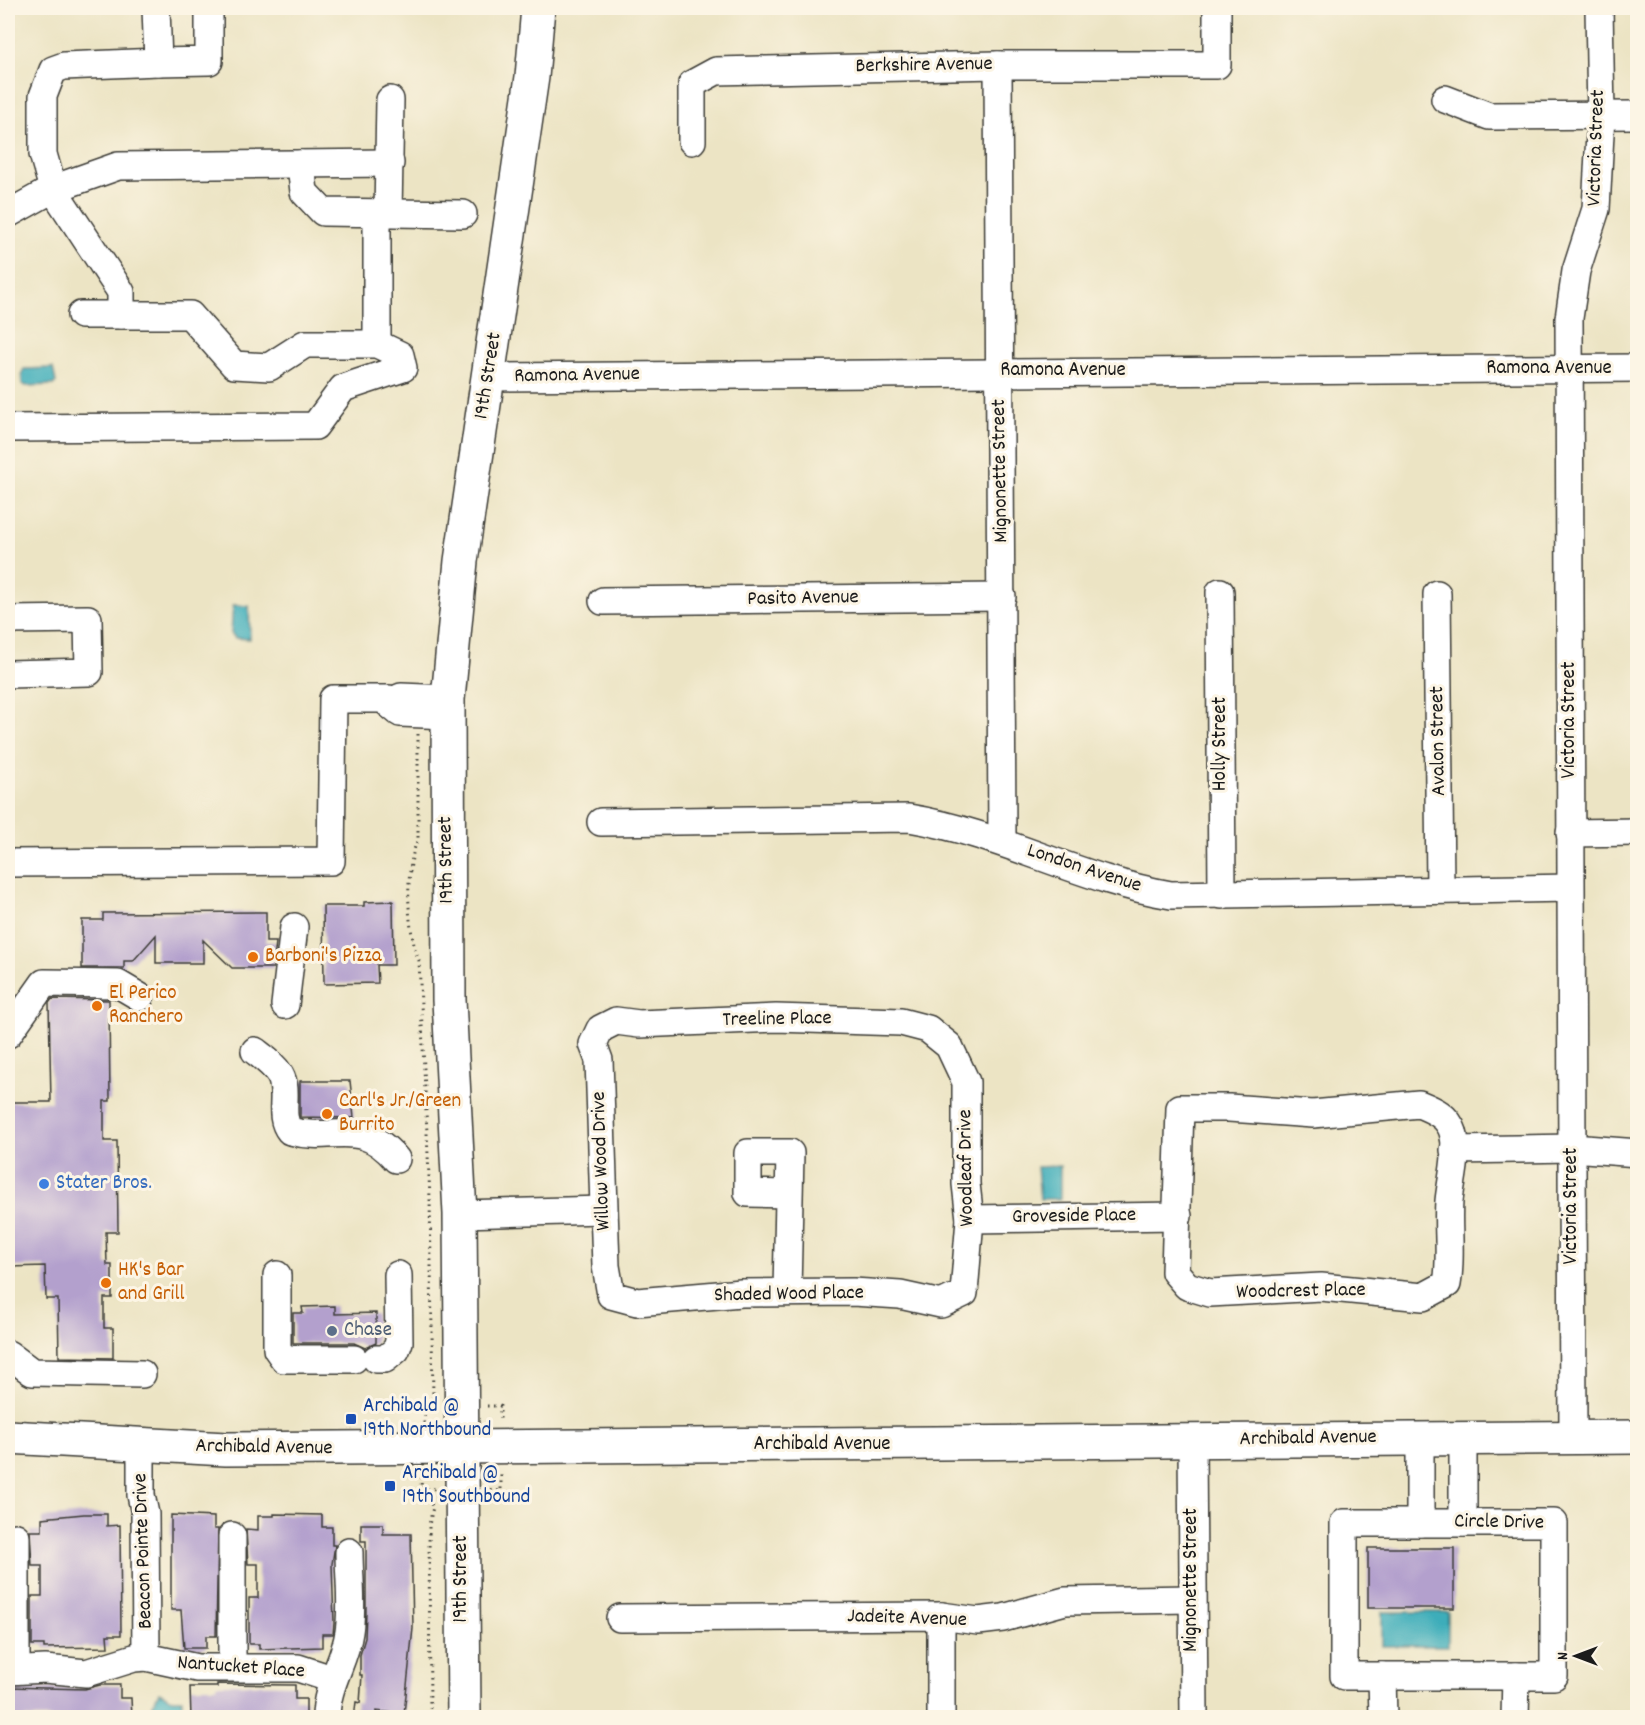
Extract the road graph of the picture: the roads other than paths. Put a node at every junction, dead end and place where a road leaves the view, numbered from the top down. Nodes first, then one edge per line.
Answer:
1 (156, 8) edge
2 (209, 8) edge
3 (538, 8) edge
4 (1216, 8) edge
5 (1599, 8) edge
6 (158, 62) junction
7 (998, 65) junction
8 (1445, 99) dead end
9 (390, 100) dead end
10 (1601, 115) junction
11 (1638, 115) edge
12 (692, 141) dead end
13 (390, 163) junction
14 (301, 164) junction
15 (53, 189) junction
16 (383, 213) junction
17 (8, 214) edge
18 (463, 214) dead end
19 (81, 315) dead end
20 (122, 315) junction
21 (377, 344) junction
22 (1638, 368) edge
23 (1569, 369) junction
24 (1000, 371) junction
25 (489, 377) junction
26 (8, 428) edge
27 (1220, 592) dead end
28 (1437, 594) dead end
29 (1002, 597) junction
30 (603, 601) dead end
31 (8, 620) edge
32 (8, 674) edge
33 (389, 699) dead end
34 (601, 822) dead end
35 (1638, 832) edge
36 (1570, 833) junction
37 (1002, 842) junction
38 (8, 863) edge
39 (1440, 888) junction
40 (1570, 888) junction
41 (1222, 895) junction
42 (294, 927) dead end
43 (140, 997) dead end
44 (285, 1005) dead end
45 (600, 1029) joint
46 (8, 1034) edge
47 (949, 1046) joint
48 (255, 1051) dead end
49 (1572, 1148) junction
50 (1455, 1150) junction
51 (1638, 1154) edge
52 (396, 1160) dead end
53 (788, 1194) dead end
54 (603, 1210) junction
55 (460, 1214) junction
56 (1178, 1216) junction
57 (970, 1218) junction
58 (277, 1275) dead end
59 (398, 1275) dead end
60 (787, 1292) junction
61 (964, 1293) joint
62 (611, 1295) joint
63 (8, 1354) edge
64 (142, 1374) dead end
65 (8, 1437) edge
66 (1420, 1437) junction
67 (1463, 1437) junction
68 (1573, 1437) junction
69 (1638, 1437) edge
70 (1192, 1442) junction
71 (141, 1445) junction
72 (461, 1448) junction
73 (1420, 1523) junction
74 (1463, 1523) junction
75 (232, 1536) dead end
76 (16, 1537) dead end
77 (349, 1552) dead end
78 (1192, 1599) junction
79 (941, 1616) junction
80 (620, 1618) dead end
81 (146, 1657) junction
82 (232, 1668) junction
83 (12, 1670) edge
84 (1382, 1676) junction
85 (1516, 1676) junction
86 (332, 1679) junction
87 (326, 1718) edge
88 (464, 1718) edge
89 (941, 1718) edge
90 (1194, 1718) edge
91 (1383, 1718) edge
92 (1515, 1718) edge

1 - 6 street
2 - 6 street
3 - 25 main road, 19th Street
4 - 7 street, Berkshire Avenue
5 - 10 street, Victoria Street
6 - 15 street
7 - 12 street, Berkshire Avenue
7 - 24 street, Mignonette Street
8 - 10 street
9 - 13 street
10 - 11 street
10 - 23 street, Victoria Street
13 - 14 street
13 - 16 street
14 - 15 street
14 - 16 street
15 - 17 street
15 - 20 street
16 - 18 street
16 - 21 street
19 - 20 street
20 - 21 street
21 - 26 street
22 - 23 street, Ramona Avenue
23 - 24 street, Ramona Avenue
23 - 36 street, Victoria Street
24 - 25 street, Ramona Avenue
24 - 29 street, Mignonette Street
25 - 55 main road, 19th Street
27 - 41 street, Holly Street
28 - 39 street, Avalon Street
29 - 30 street, Pasito Avenue
29 - 37 street, Mignonette Street
31 - 32 street
33 - 38 street
34 - 37 street, London Avenue
35 - 36 street
36 - 40 street, Victoria Street
37 - 41 street, London Avenue
39 - 40 street, London Avenue
39 - 41 street, London Avenue
40 - 49 street, Victoria Street
42 - 44 street
43 - 46 street
45 - 47 street, Treeline Place
45 - 54 street, Willow Wood Drive
47 - 57 street, Woodleaf Drive
48 - 52 street
49 - 50 street
49 - 51 street
49 - 68 street, Victoria Street
50 - 56 street
50 - 56 street, Woodcrest Place
53 - 60 street
54 - 55 street
54 - 62 street, Willow Wood Drive
55 - 72 main road, 19th Street
56 - 57 street, Groveside Place
57 - 61 street, Woodleaf Drive
58 - 59 street
60 - 61 street, Shaded Wood Place
60 - 62 street, Shaded Wood Place
63 - 64 street
65 - 71 main road, Archibald Avenue
66 - 67 main road, Archibald Avenue
66 - 70 main road, Archibald Avenue
66 - 73 street
67 - 68 main road, Archibald Avenue
67 - 74 street
68 - 69 main road, Archibald Avenue
70 - 72 main road, Archibald Avenue
70 - 78 street, Mignonette Street
71 - 72 main road, Archibald Avenue
71 - 81 street, Beacon Pointe Drive
72 - 88 main road, 19th Street
73 - 74 street, Circle Drive
73 - 84 street, Circle Drive
74 - 85 street, Circle Drive
75 - 82 street
76 - 83 street
77 - 86 street
78 - 79 street, Jadeite Avenue
78 - 90 street, Mignonette Street
79 - 80 street, Jadeite Avenue
79 - 89 street
81 - 82 street, Nantucket Place
81 - 83 street, Nantucket Place
82 - 86 street, Nantucket Place
84 - 85 street, Circle Drive
84 - 91 street
85 - 92 street
86 - 87 street

